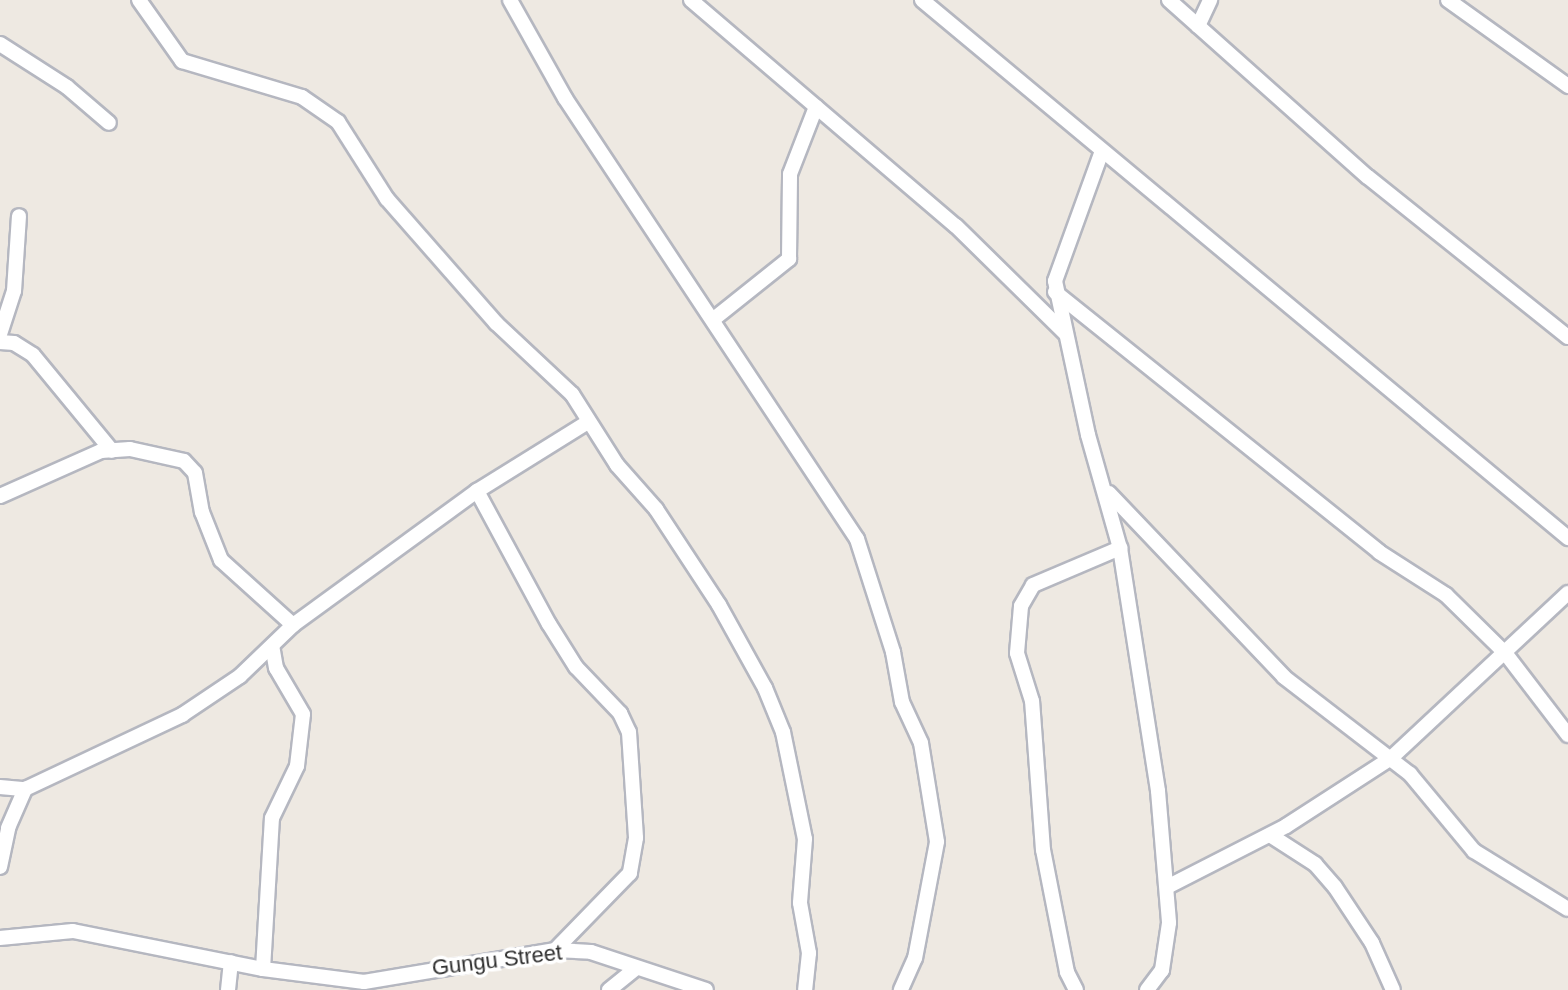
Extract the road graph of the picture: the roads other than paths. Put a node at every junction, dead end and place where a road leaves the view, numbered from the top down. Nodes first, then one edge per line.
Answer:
1 (139, 0) edge
2 (510, 0) edge
3 (691, 0) edge
4 (922, 0) edge
5 (1169, 0) edge
6 (1210, 0) edge
7 (1448, 0) edge
8 (1198, 26) junction
9 (0, 44) edge
10 (1568, 86) edge
11 (816, 107) junction
12 (109, 123) dead end
13 (1102, 151) junction
14 (19, 216) dead end
15 (1055, 292) junction
16 (715, 318) junction
17 (0, 334) edge
18 (1065, 334) junction
19 (1568, 337) edge
20 (0, 342) edge
21 (588, 422) junction
22 (112, 451) junction
23 (477, 491) junction
24 (1108, 492) junction
25 (0, 496) edge
26 (1568, 538) edge
27 (1120, 548) junction
28 (1568, 593) edge
29 (293, 625) junction
30 (272, 646) junction
31 (1506, 654) junction
32 (1568, 735) edge
33 (1391, 758) junction
34 (0, 787) edge
35 (25, 789) junction
36 (1270, 835) junction
37 (0, 867) edge
38 (1167, 887) junction
39 (1568, 909) edge
40 (0, 938) edge
41 (555, 950) junction
42 (231, 962) junction
43 (636, 968) junction
44 (263, 969) junction
45 (228, 990) edge
46 (609, 990) edge
47 (706, 990) edge
48 (805, 990) edge
49 (901, 990) edge
50 (1076, 990) edge
51 (1147, 990) edge
52 (1393, 990) edge

1 - 21 street
2 - 16 street
3 - 11 street
4 - 13 street
5 - 8 street
6 - 8 street
7 - 10 street
8 - 19 street
9 - 12 street
11 - 16 street
11 - 18 street
13 - 15 street
13 - 26 street
14 - 17 street
15 - 18 street
15 - 31 street
16 - 49 street
18 - 24 street
20 - 22 street
21 - 23 street
21 - 48 street
22 - 25 street
22 - 29 street
23 - 29 street
23 - 41 street
24 - 27 street
24 - 33 street
27 - 38 street
27 - 50 street
28 - 31 street
29 - 30 street
30 - 35 street
30 - 44 street
31 - 32 street
31 - 33 street
33 - 36 street
33 - 39 street
34 - 35 street
35 - 37 street
36 - 38 street
36 - 52 street
38 - 51 street
40 - 42 street, Gungu Street
41 - 43 street, Gungu Street
41 - 44 street, Gungu Street
42 - 44 street, Gungu Street
42 - 45 street
43 - 46 street
43 - 47 street, Gungu Street

